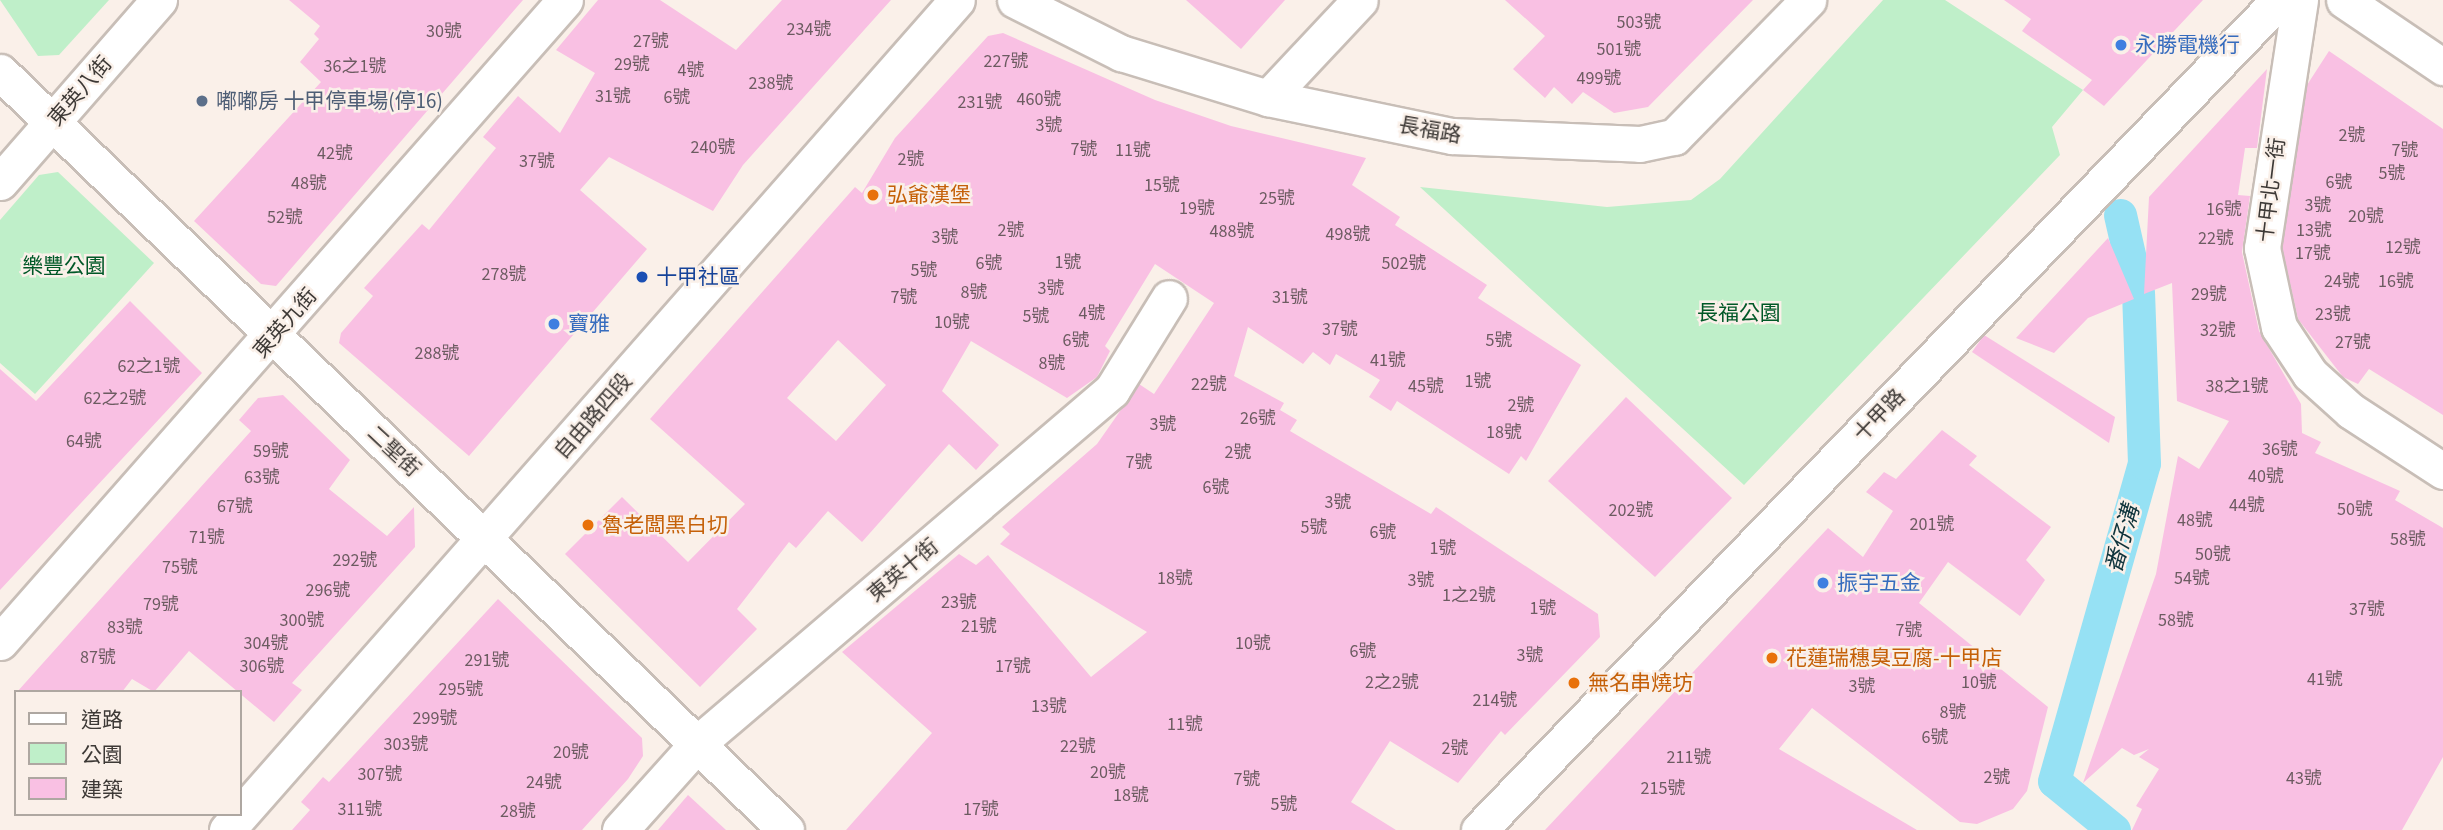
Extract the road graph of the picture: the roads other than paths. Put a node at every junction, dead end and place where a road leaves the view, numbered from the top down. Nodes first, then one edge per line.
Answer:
1 (159, 0) edge
2 (565, 0) edge
3 (957, 0) edge
4 (1015, 0) edge
5 (1360, 0) edge
6 (1808, 0) edge
7 (2279, 0) edge
8 (2300, 0) edge
9 (2344, 0) edge
10 (2443, 67) edge
11 (0, 72) edge
12 (1268, 98) junction
13 (52, 122) junction
14 (0, 182) edge
15 (1169, 298) dead end
16 (273, 337) junction
17 (2443, 471) edge
18 (486, 537) junction
19 (0, 642) edge
20 (698, 743) junction
21 (242, 814) edge
22 (240, 816) edge
23 (228, 830) edge
24 (620, 830) edge
25 (786, 830) edge
26 (1479, 830) edge

1 - 13 street, 東英八街
2 - 16 street, 東英九街
3 - 18 street, 自由路四段
4 - 12 street, 長福路
5 - 12 street
6 - 12 street, 長福路
7 - 26 street, 十甲路
8 - 17 street, 十甲北一街
9 - 10 street
11 - 13 street, 二聖街
13 - 14 street, 東英八街
13 - 16 street, 二聖街
15 - 20 street, 東英十街
16 - 18 street, 二聖街
16 - 19 street, 東英九街
18 - 20 street, 二聖街
18 - 21 street, 自由路四段
20 - 24 street, 東英十街
20 - 25 street, 二聖街
22 - 23 street, 自由路四段

